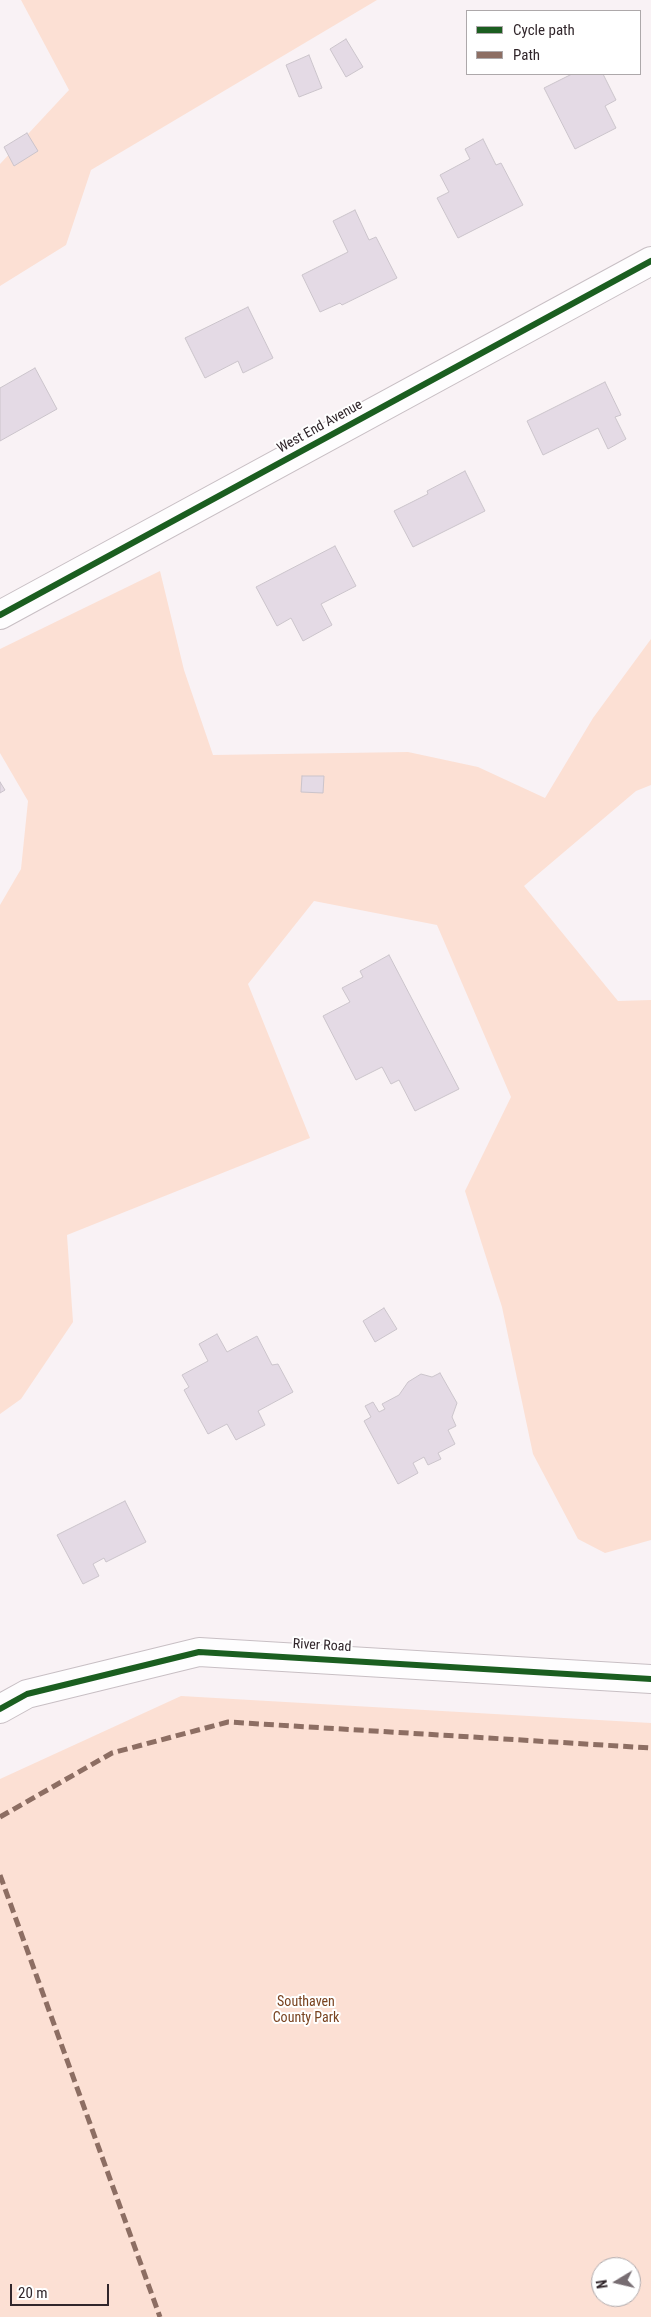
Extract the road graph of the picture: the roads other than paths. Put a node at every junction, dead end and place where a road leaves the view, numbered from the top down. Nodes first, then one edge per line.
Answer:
1 (651, 262) edge
2 (0, 615) edge
3 (651, 1679) edge
4 (0, 1709) edge

1 - 2 street, West End Avenue
3 - 4 street, River Road

